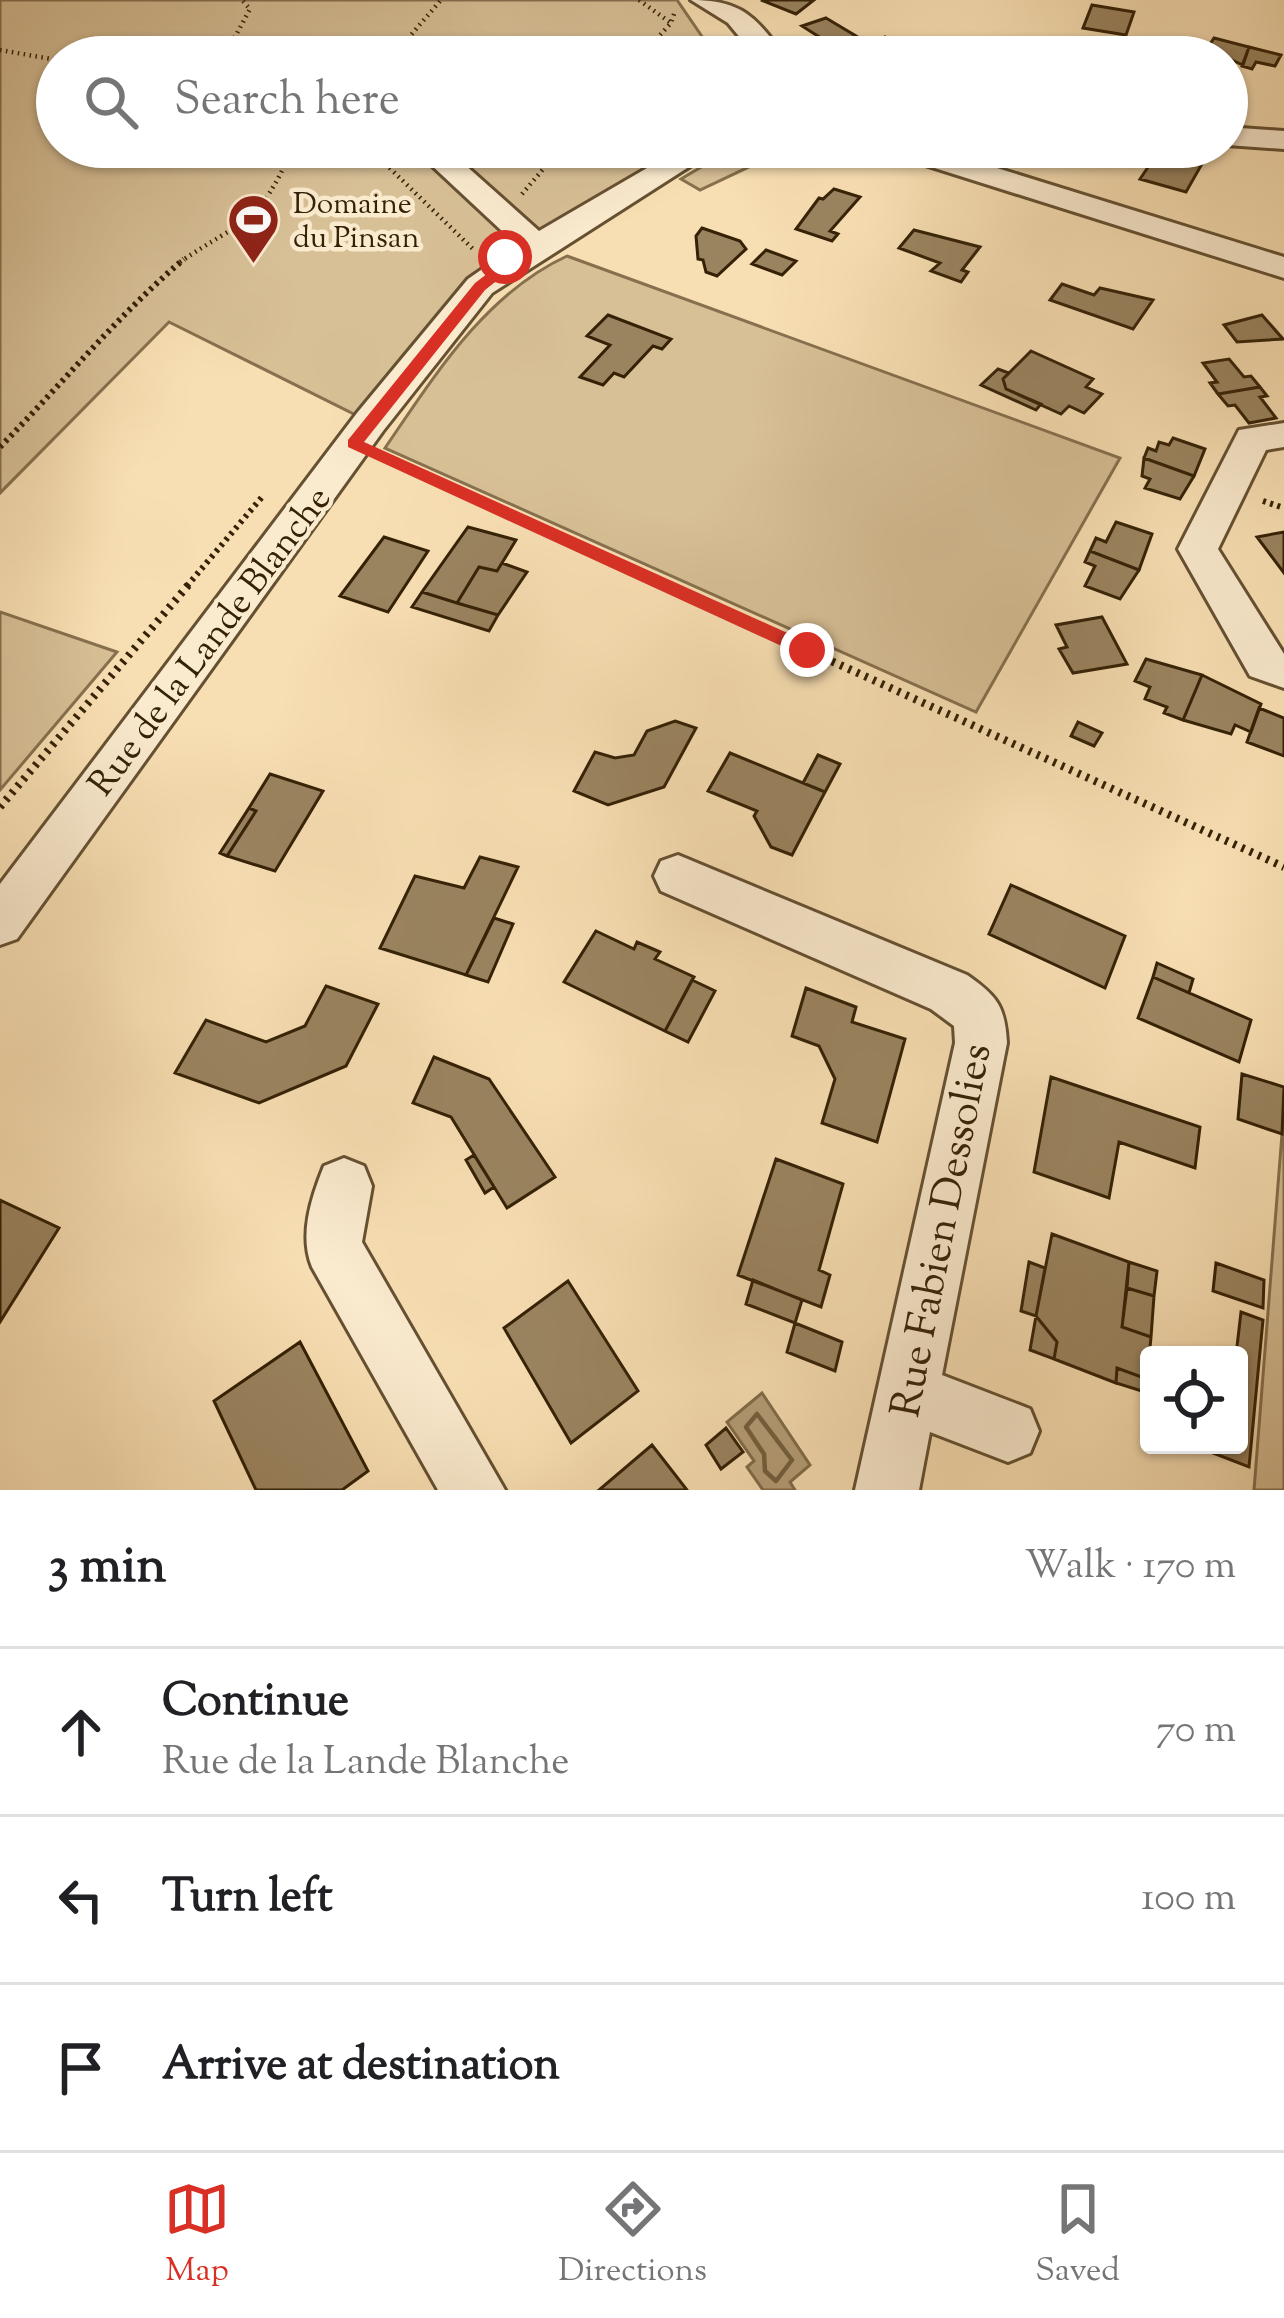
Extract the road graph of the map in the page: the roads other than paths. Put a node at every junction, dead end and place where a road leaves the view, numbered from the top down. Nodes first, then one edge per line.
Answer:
1 (711, 3) edge
2 (728, 36) edge
3 (753, 36) edge
4 (1248, 137) edge
5 (1284, 140) edge
6 (447, 168) edge
7 (670, 168) edge
8 (961, 168) edge
9 (980, 168) edge
10 (1028, 190) junction
11 (527, 253) junction
12 (1284, 268) edge
13 (1284, 435) edge
14 (1284, 671) edge
15 (678, 876) dead end
16 (0, 923) edge
17 (344, 1186) dead end
18 (907, 1392) junction
19 (1008, 1431) dead end
20 (473, 1490) edge
21 (887, 1490) edge

1 - 2 street
1 - 3 street
4 - 5 street
6 - 11 street
7 - 11 street, Rue de la Lande Blanche
8 - 10 street
9 - 10 street
10 - 12 street
11 - 16 street, Rue de la Lande Blanche
13 - 14 street
15 - 18 street, Rue Fabien Dessolies
17 - 20 street
18 - 19 street
18 - 21 street, Rue Fabien Dessolies

